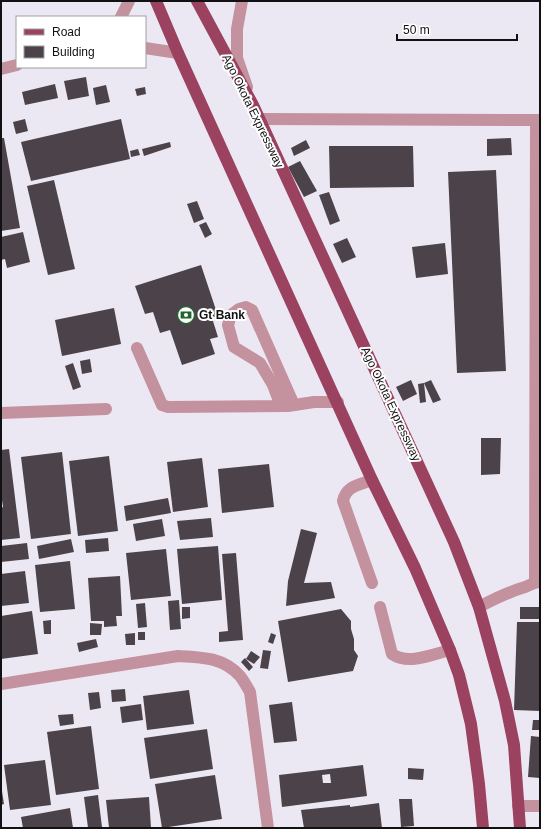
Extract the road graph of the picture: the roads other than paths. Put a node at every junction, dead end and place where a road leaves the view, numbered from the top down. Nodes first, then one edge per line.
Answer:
1 (129, 1) edge
2 (156, 1) edge
3 (197, 1) edge
4 (242, 1) edge
5 (122, 16) edge
6 (146, 48) edge
7 (178, 53) junction
8 (16, 65) edge
9 (1, 69) edge
10 (253, 105) junction
11 (259, 119) junction
12 (538, 120) edge
13 (137, 348) dead end
14 (338, 402) junction
15 (294, 405) junction
16 (281, 406) junction
17 (106, 409) dead end
18 (1, 413) edge
19 (372, 480) junction
20 (538, 582) edge
21 (372, 583) dead end
22 (479, 606) junction
23 (380, 607) dead end
24 (450, 650) junction
25 (1, 684) edge
26 (518, 806) junction
27 (540, 806) edge
28 (268, 828) edge
29 (483, 828) edge
30 (520, 828) edge

1 - 5 street
2 - 7 main road
3 - 10 main road, Ago Okota Expressway
4 - 10 street
6 - 7 street
7 - 14 main road
8 - 9 street
10 - 11 main road, Ago Okota Expressway
11 - 12 street
11 - 22 main road, Ago Okota Expressway
12 - 20 street
13 - 16 street
14 - 15 street
14 - 19 main road
15 - 16 street
15 - 16 street
17 - 18 street
19 - 21 street
19 - 24 main road
20 - 22 street
22 - 26 main road, Ago Okota Expressway
23 - 24 street
24 - 29 main road
25 - 28 street
26 - 27 street
26 - 30 main road, Ago Okota Expressway

